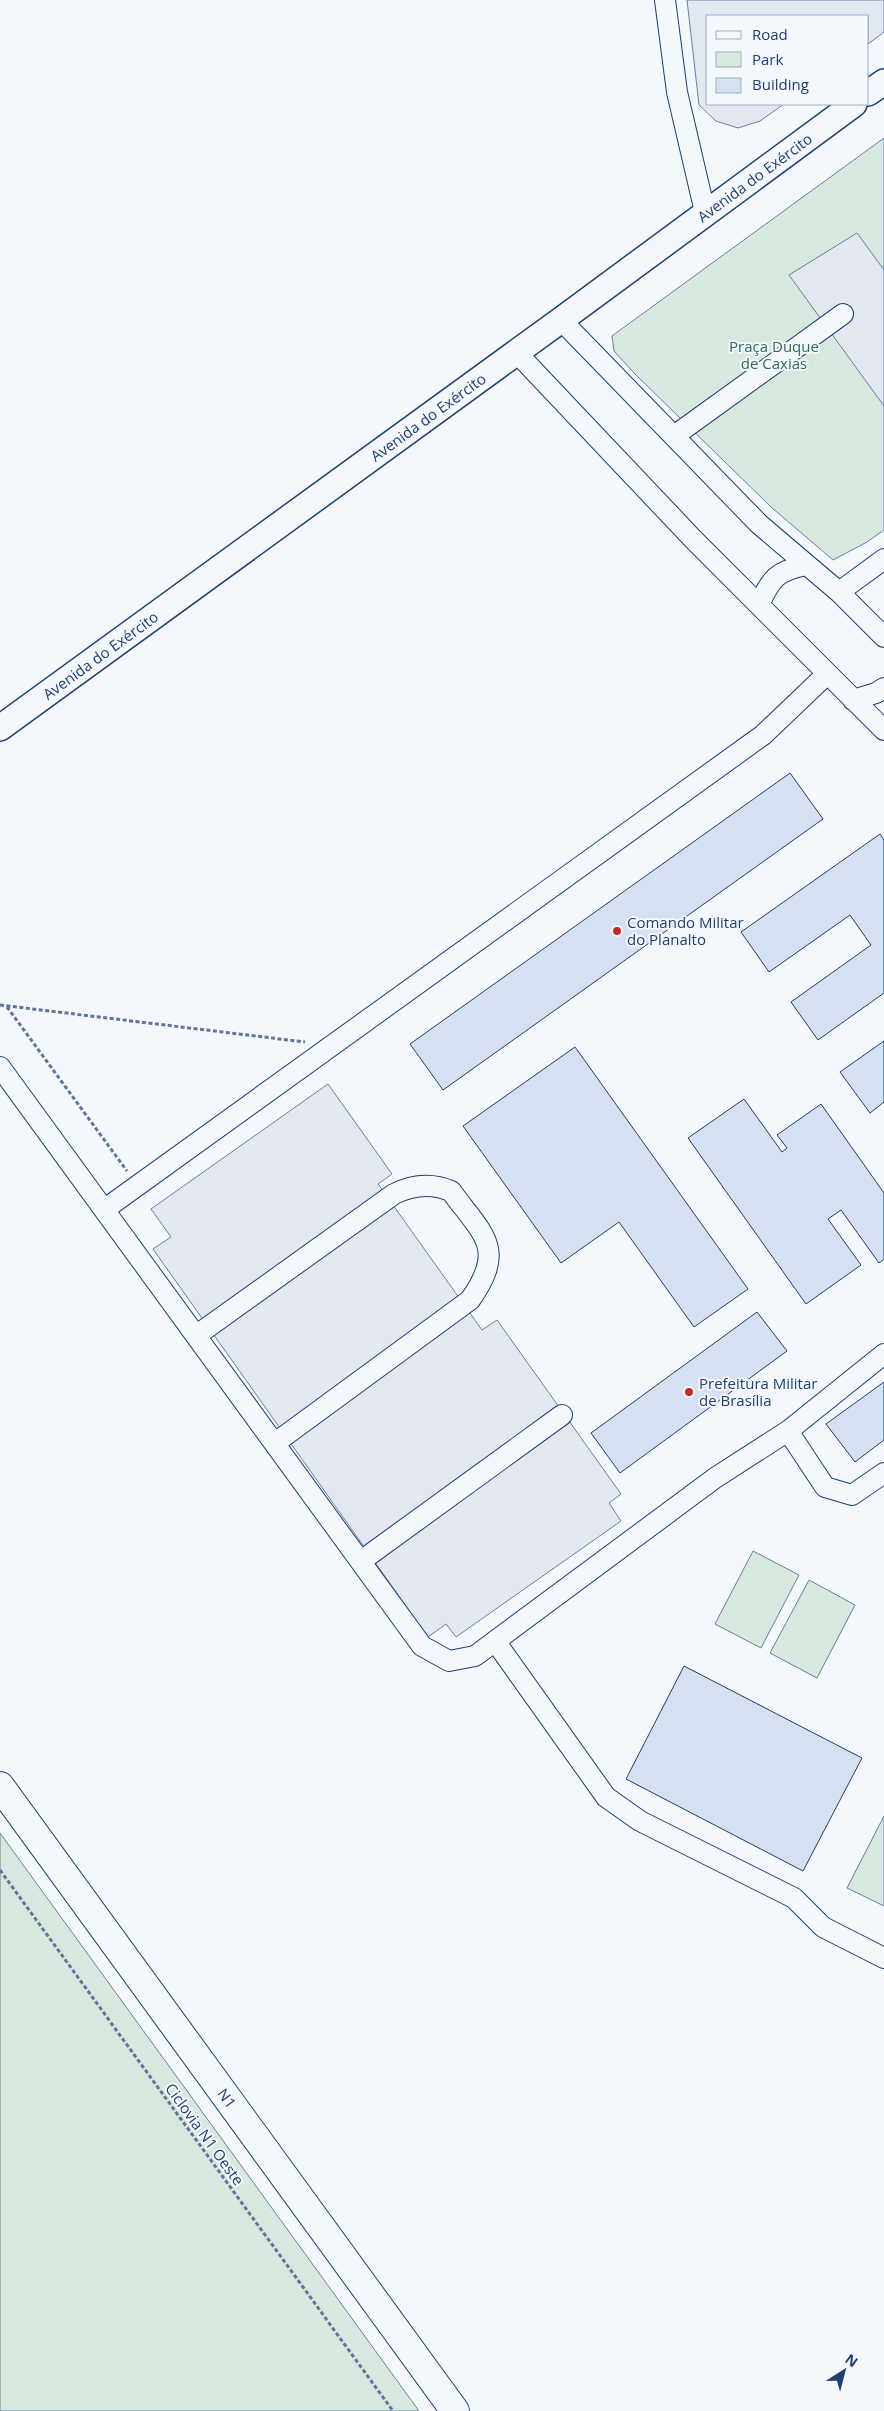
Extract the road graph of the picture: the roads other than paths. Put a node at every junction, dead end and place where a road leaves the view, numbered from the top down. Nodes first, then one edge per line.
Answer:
1 (665, 0) edge
2 (884, 82) edge
3 (869, 92) edge
4 (853, 105) edge
5 (705, 212) junction
6 (843, 314) dead end
7 (561, 320) junction
8 (516, 352) junction
9 (674, 436) junction
10 (884, 559) edge
11 (806, 564) junction
12 (839, 592) junction
13 (759, 605) junction
14 (884, 637) edge
15 (827, 674) junction
16 (884, 688) edge
17 (853, 700) junction
18 (0, 728) edge
19 (884, 730) edge
20 (0, 1067) edge
21 (105, 1209) junction
22 (197, 1335) junction
23 (884, 1354) edge
24 (562, 1415) dead end
25 (788, 1431) junction
26 (275, 1443) junction
27 (884, 1473) edge
28 (361, 1561) junction
29 (495, 1641) junction
30 (0, 1786) edge
31 (884, 1958) edge
32 (455, 2411) edge

1 - 5 street
2 - 3 main road
4 - 5 main road, Avenida do Exército
5 - 7 main road, Avenida do Exército
6 - 9 street
7 - 8 main road, Avenida do Exército
7 - 9 street
8 - 13 street
8 - 18 main road, Avenida do Exército
9 - 11 street
10 - 12 street
11 - 12 street
11 - 13 street
12 - 14 street
13 - 15 street
15 - 17 street
15 - 21 street
16 - 17 street
17 - 19 street
20 - 21 street
21 - 22 street
22 - 26 street
22 - 26 street
23 - 25 street
24 - 28 street
25 - 27 street
25 - 29 street
26 - 28 street
28 - 29 street
29 - 31 street
30 - 32 highway, N1

